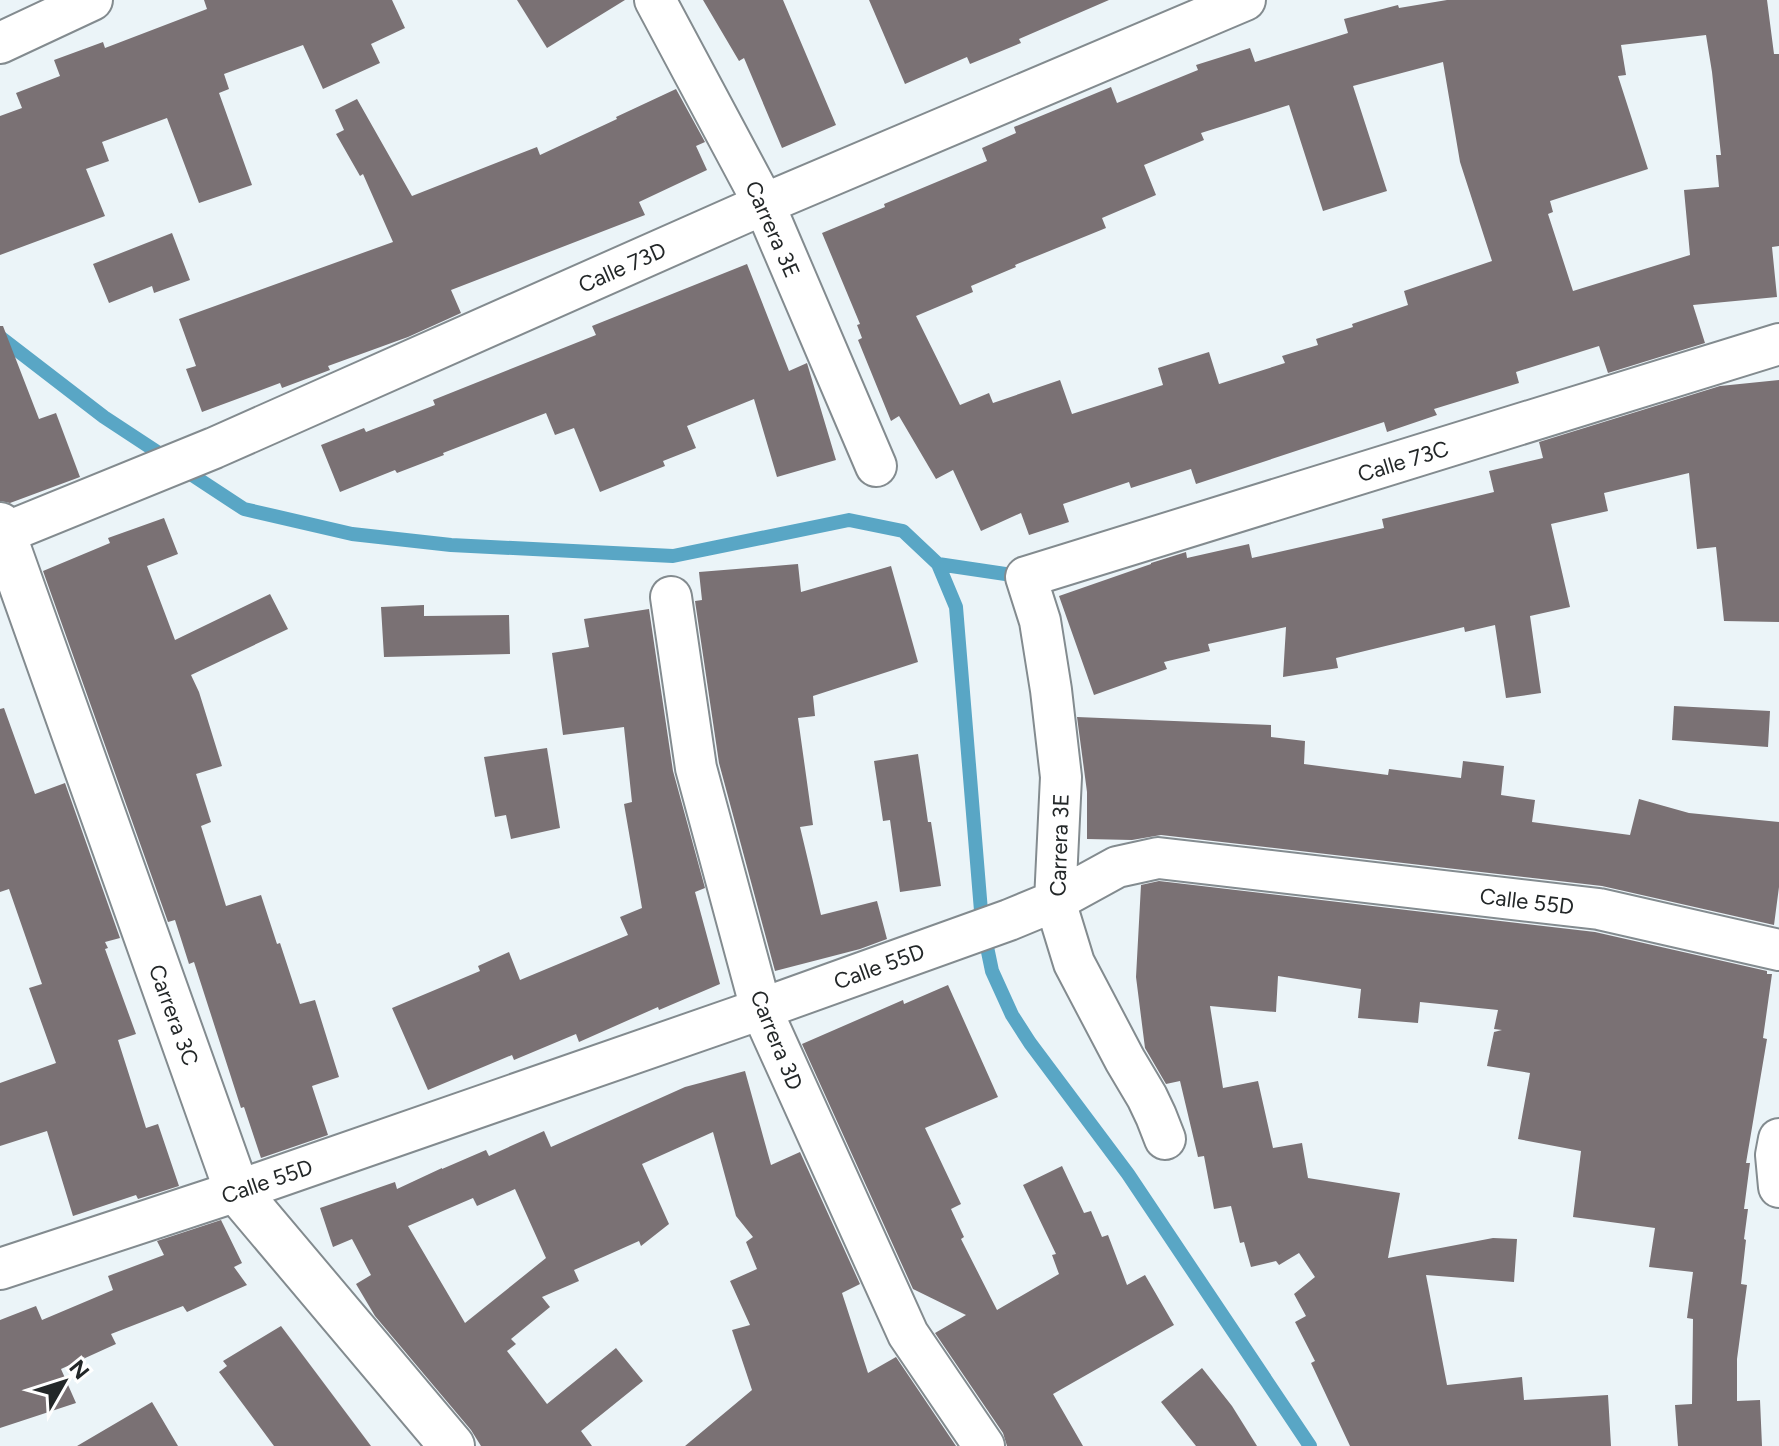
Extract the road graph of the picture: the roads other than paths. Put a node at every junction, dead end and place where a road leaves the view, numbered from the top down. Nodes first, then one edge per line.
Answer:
1 (92, 0) edge
2 (655, 0) edge
3 (1245, 0) edge
4 (0, 43) edge
5 (764, 204) junction
6 (1779, 344) edge
7 (876, 466) dead end
8 (1, 531) edge
9 (1026, 577) joint
10 (671, 597) dead end
11 (1055, 901) junction
12 (1779, 950) edge
13 (761, 1009) junction
14 (1165, 1139) dead end
15 (1779, 1139) edge
16 (1779, 1187) edge
17 (237, 1191) junction
18 (0, 1269) edge
19 (452, 1446) edge
20 (984, 1446) edge

1 - 4 street
2 - 5 street, Carrera 3E
3 - 5 street, Calle 73D
5 - 7 street, Carrera 3E
5 - 8 street, Calle 73D
6 - 9 street, Calle 73C
8 - 17 street, Carrera 3C
9 - 11 street, Carrera 3E
10 - 13 street, Carrera 3D
11 - 12 street, Calle 55D
11 - 13 street, Calle 55D
11 - 14 street, Carrera 3E
13 - 17 street, Calle 55D
13 - 20 street, Carrera 3D
15 - 16 street
17 - 18 street, Calle 55D
17 - 19 street, Carrera 3C

